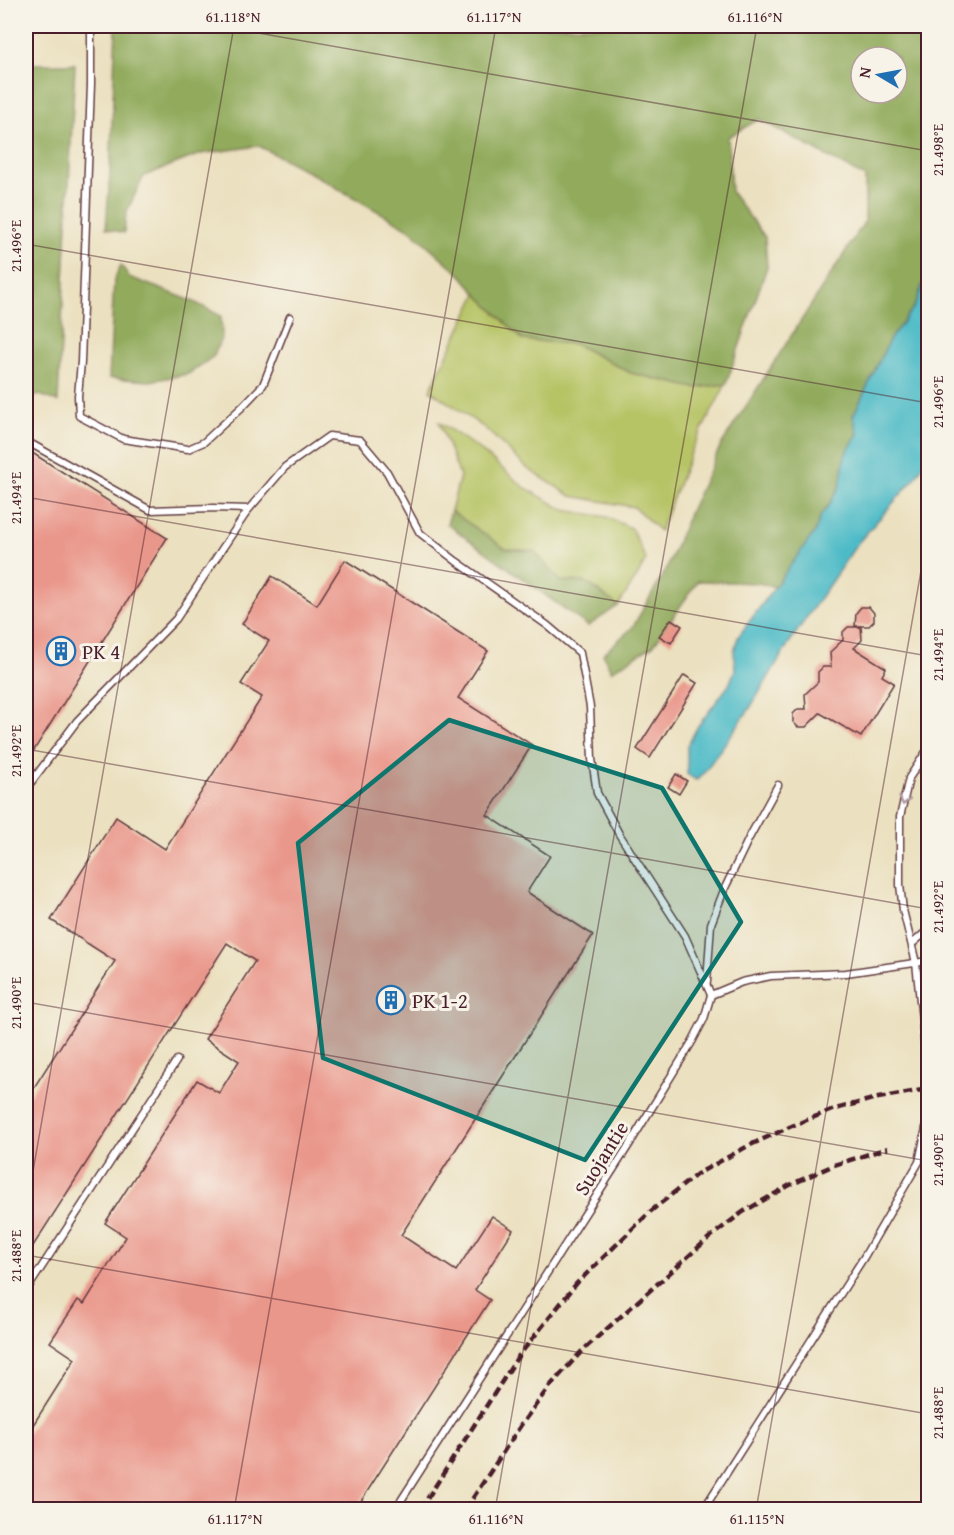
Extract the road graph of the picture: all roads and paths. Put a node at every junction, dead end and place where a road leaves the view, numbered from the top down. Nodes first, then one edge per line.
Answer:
1 (91, 26) edge
2 (290, 317) dead end
3 (26, 441) edge
4 (249, 509) junction
5 (928, 749) edge
6 (778, 785) dead end
7 (26, 789) edge
8 (928, 930) edge
9 (912, 944) junction
10 (928, 961) edge
11 (916, 963) junction
12 (707, 985) junction
13 (711, 995) junction
14 (177, 1060) dead end
15 (928, 1077) edge
16 (928, 1103) edge
17 (26, 1291) edge
18 (395, 1509) edge
19 (703, 1509) edge

1 - 2 lane
3 - 4 lane
4 - 7 lane
4 - 12 lane
5 -> 9 lane
6 - 12 lane
8 - 9 lane
9 - 11 lane
10 - 11 lane
11 - 13 lane
11 - 15 lane
12 - 13 lane
13 - 18 lane, Suojantie
14 - 17 lane
16 - 19 lane

